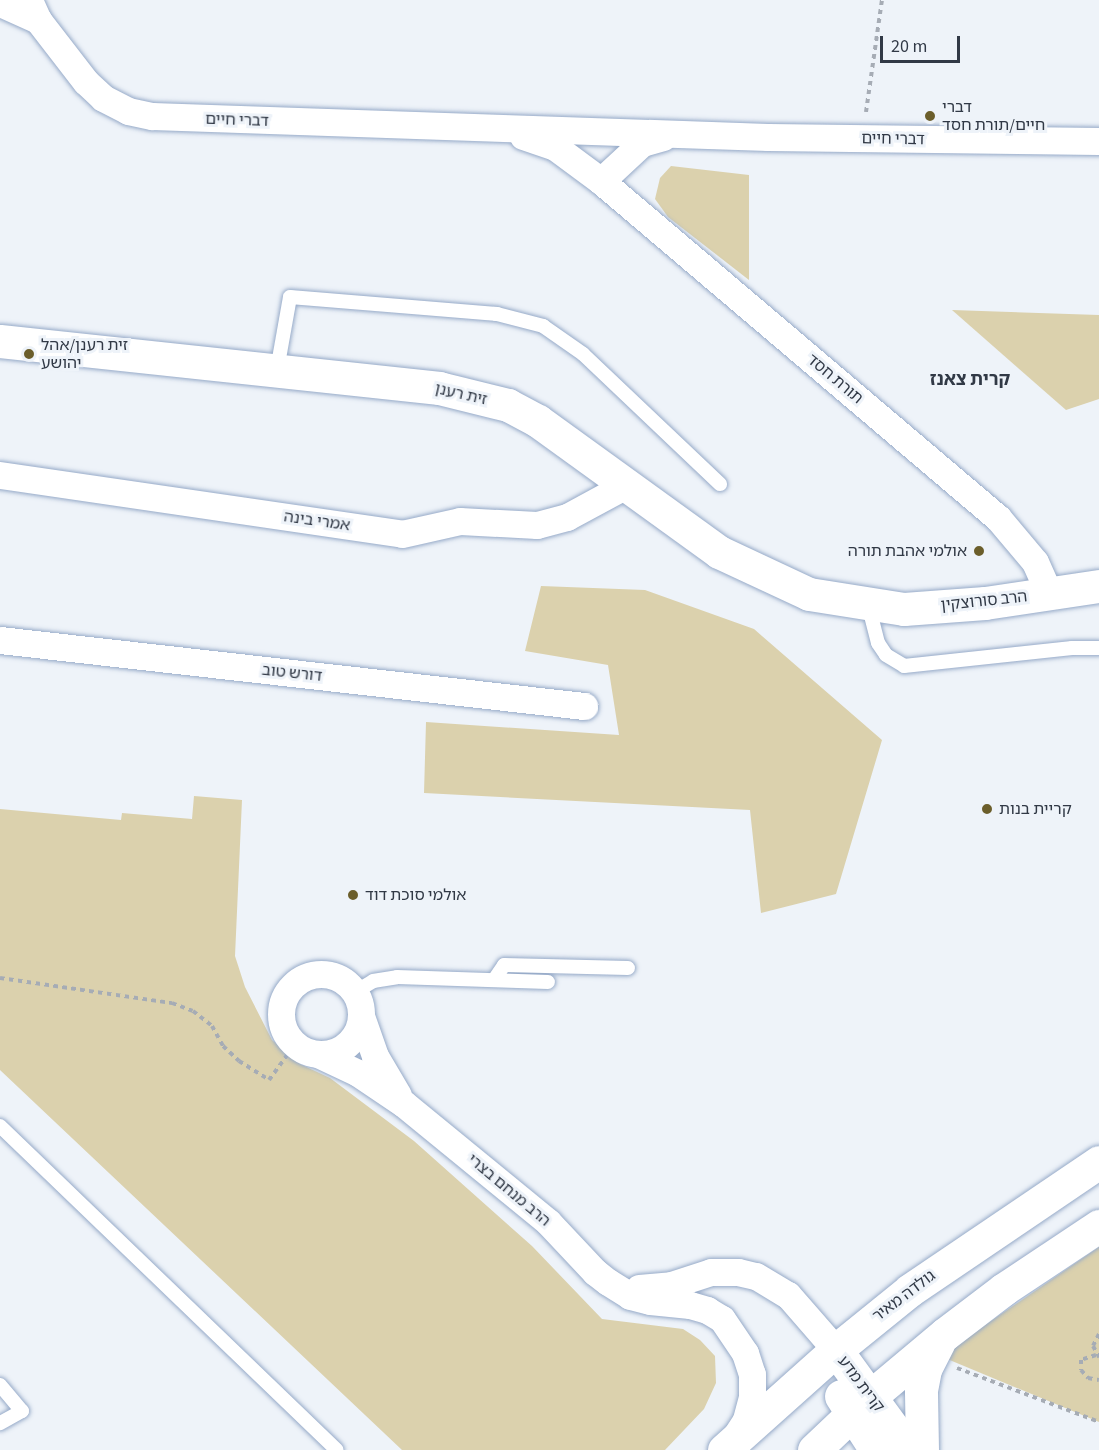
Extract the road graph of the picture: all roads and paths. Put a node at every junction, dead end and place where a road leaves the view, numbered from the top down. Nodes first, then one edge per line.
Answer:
1 (882, 0) edge
2 (0, 3) edge
3 (33, 10) edge
4 (477, 128) junction
5 (688, 135) junction
6 (862, 139) junction
7 (1099, 141) edge
8 (600, 181) junction
9 (0, 341) edge
10 (277, 370) junction
11 (0, 475) edge
12 (720, 484) dead end
13 (626, 485) junction
14 (1099, 586) edge
15 (1049, 593) junction
16 (868, 604) junction
17 (0, 640) edge
18 (1099, 648) edge
19 (584, 706) dead end
20 (628, 968) dead end
21 (0, 978) edge
22 (494, 980) junction
23 (548, 982) dead end
24 (358, 1004) junction
25 (306, 1050) junction
26 (404, 1104) junction
27 (0, 1126) edge
28 (1099, 1162) edge
29 (1099, 1226) edge
30 (608, 1282) junction
31 (945, 1334) junction
32 (1099, 1334) edge
33 (836, 1350) junction
34 (1098, 1356) edge
35 (952, 1366) dead end
36 (1099, 1380) edge
37 (0, 1385) edge
38 (861, 1405) junction
39 (1099, 1422) edge
40 (0, 1424) edge
41 (727, 1447) edge
42 (337, 1450) edge
43 (814, 1450) edge
44 (876, 1450) edge
45 (909, 1450) edge
46 (922, 1450) edge

1 - 6 path
2 - 3 street, דברי חיים
3 - 4 street, דברי חיים
4 - 5 street, דברי חיים
4 - 8 street, דברי חיים
5 - 6 street, דברי חיים
5 - 8 street, דברי חיים
6 - 7 street, דברי חיים
8 - 15 street, תורת חסד
9 - 10 street, זית רענן
10 - 12 lane
10 - 13 street, זית רענן
11 - 13 street, אמרי בינה
13 - 16 street, זית רענן
14 - 15 street, הרב סורוצקין
15 - 16 street, הרב סורוצקין
16 - 18 lane
17 - 19 street, דורש טוב
20 - 22 lane
21 - 25 path
22 - 23 lane
22 - 24 lane
24 - 25 street
24 - 25 street
24 - 26 street, הרב מנחם בצרי
25 - 26 street, הרב מנחם בצרי
26 - 30 street, הרב מנחם בצרי
27 - 42 lane
28 - 33 street, גולדה מאיר
29 - 31 street
30 - 33 street
30 - 41 street, הרב מנחם בצרי
31 - 38 street
31 - 46 street
32 - 34 path
33 - 38 street, קרית מדע
33 - 41 street, גולדה מאיר
34 - 36 path
35 - 39 path
37 - 40 lane
38 - 43 street
38 - 44 street, קרית מדע
38 - 45 street, קרית מדע

